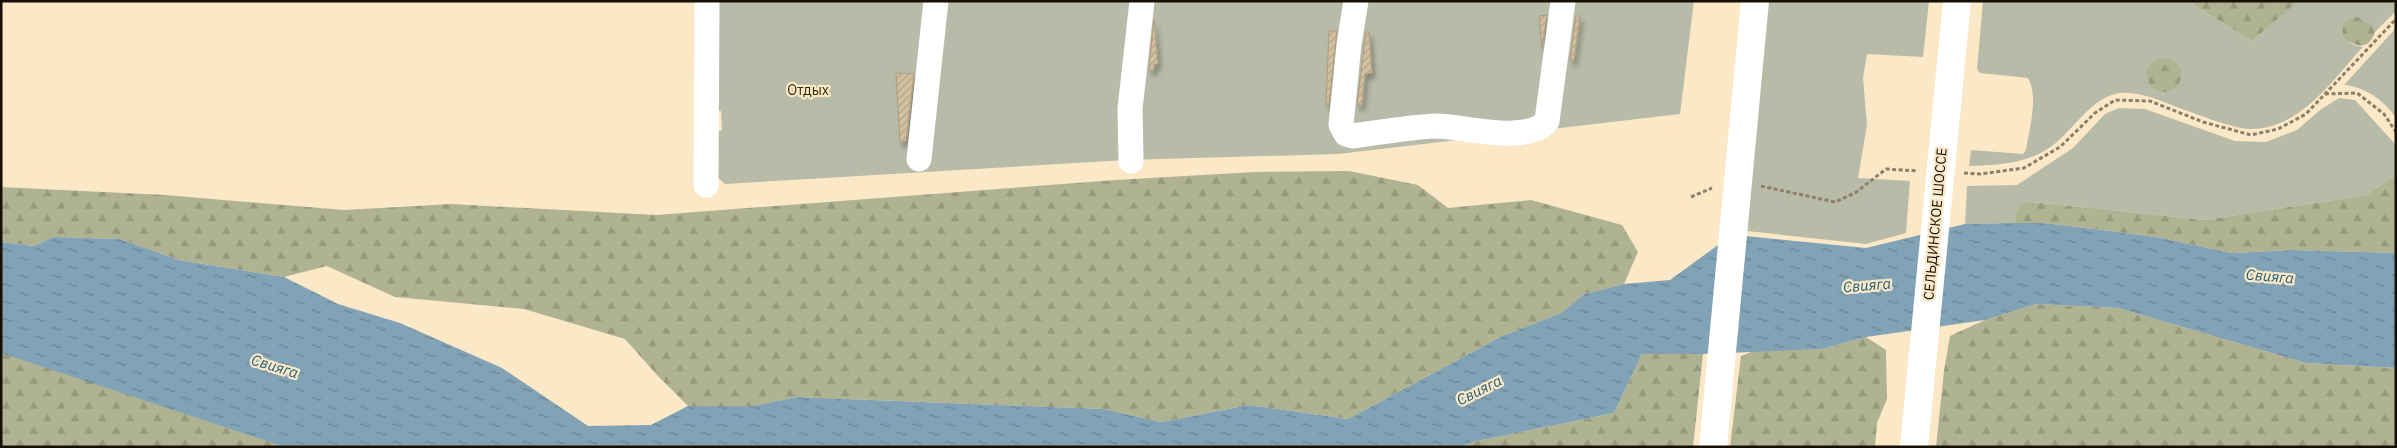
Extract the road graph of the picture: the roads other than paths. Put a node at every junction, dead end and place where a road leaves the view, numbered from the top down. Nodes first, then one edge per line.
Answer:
1 (706, 1) edge
2 (936, 1) edge
3 (1142, 1) edge
4 (1356, 1) edge
5 (1562, 1) edge
6 (1754, 1) edge
7 (1957, 1) edge
8 (919, 159) dead end
9 (1131, 161) dead end
10 (706, 185) dead end
11 (1713, 447) edge
12 (1914, 447) edge

1 - 10 lane
2 - 8 lane
3 - 9 lane
4 - 5 lane
6 - 11 main road
7 - 12 main road, СЕЛЬДИНСКОЕ ШОССЕ

